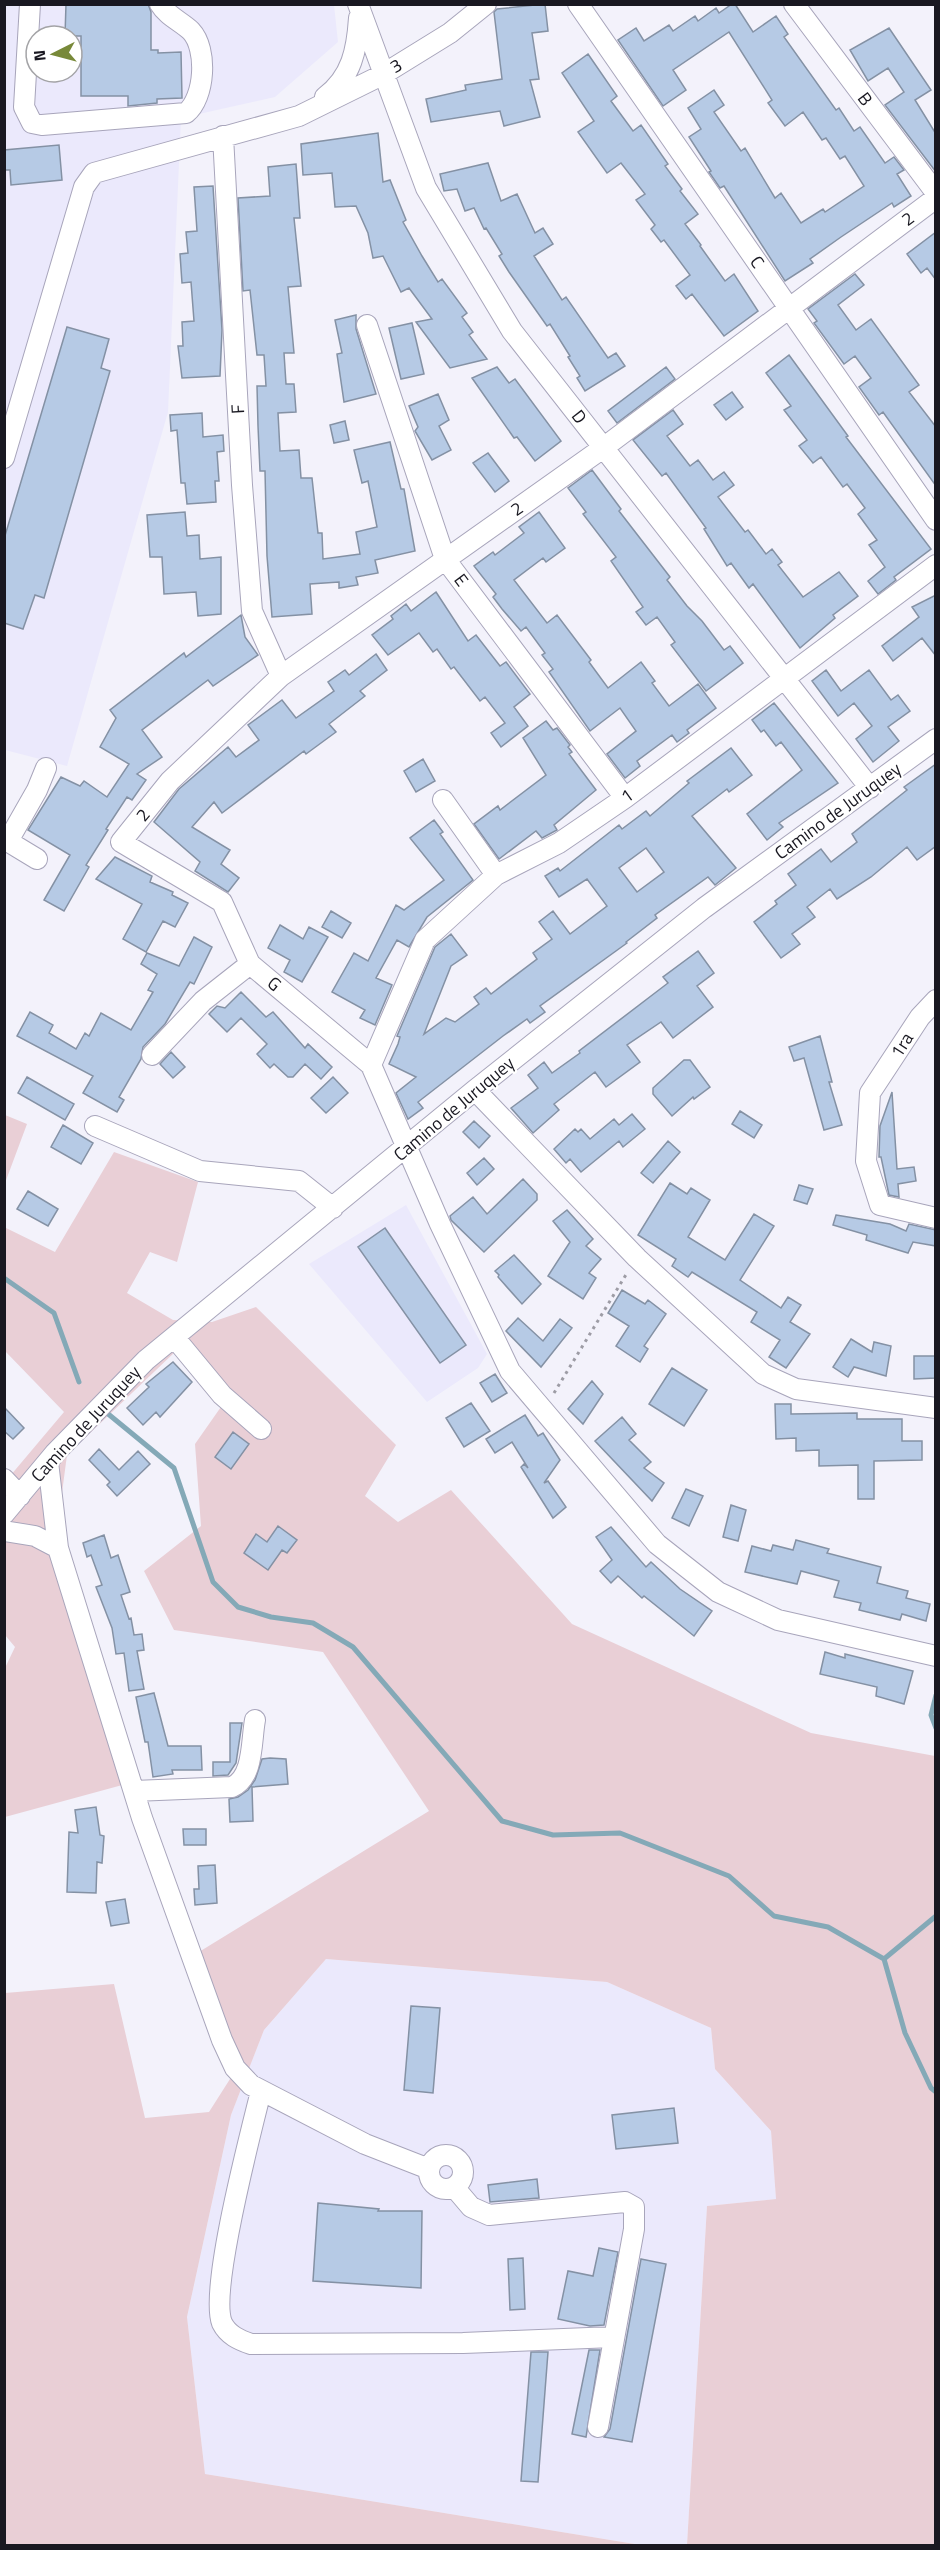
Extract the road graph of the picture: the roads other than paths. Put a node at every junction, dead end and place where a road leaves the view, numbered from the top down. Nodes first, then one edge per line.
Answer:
1 (30, 4) edge
2 (160, 4) edge
3 (486, 4) edge
4 (578, 4) edge
5 (794, 4) edge
6 (359, 8) edge
7 (382, 75) junction
8 (299, 116) junction
9 (223, 136) junction
10 (936, 193) edge
11 (936, 198) edge
12 (790, 308) junction
13 (367, 325) dead end
14 (603, 448) junction
15 (4, 458) edge
16 (936, 520) edge
17 (445, 559) junction
18 (936, 565) edge
19 (281, 676) junction
20 (785, 677) junction
21 (936, 739) edge
22 (46, 768) dead end
23 (870, 788) junction
24 (626, 798) junction
25 (443, 800) dead end
26 (6, 840) edge
27 (121, 842) joint
28 (37, 859) dead end
29 (496, 875) junction
30 (250, 964) junction
31 (936, 1000) edge
32 (152, 1055) dead end
33 (371, 1065) junction
34 (475, 1090) junction
35 (95, 1126) dead end
36 (406, 1149) junction
37 (333, 1208) junction
38 (936, 1218) edge
39 (174, 1337) junction
40 (936, 1408) edge
41 (261, 1429) dead end
42 (48, 1462) junction
43 (4, 1479) edge
44 (20, 1496) junction
45 (4, 1514) edge
46 (4, 1531) edge
47 (58, 1548) junction
48 (936, 1656) edge
49 (255, 1720) dead end
50 (134, 1791) junction
51 (261, 2091) junction
52 (429, 2169) junction
53 (454, 2187) junction
54 (613, 2337) junction
55 (598, 2427) dead end

1 - 2 street
3 - 7 street, 3
4 - 12 street, C
5 - 10 street, B
6 - 7 street, D
6 - 8 street, 3
7 - 8 street, 3
7 - 14 street, D
8 - 9 street, 3
9 - 15 street, 3
9 - 19 street, F
11 - 12 street, 2
12 - 14 street, 2
12 - 16 street, C
13 - 17 street, E
14 - 17 street, 2
14 - 20 street, D
17 - 19 street, 2
17 - 24 street, E
18 - 20 street, 1
19 - 27 street, 2
20 - 23 street, D
20 - 24 street, 1
21 - 23 street, Camino de Juruquey
22 - 26 street
23 - 34 street, Camino de Juruquey
24 - 29 street, 1
25 - 29 street
26 - 28 street
27 - 30 street, G
29 - 33 street, 1
30 - 32 street
30 - 33 street, G
31 - 38 street, 1ra
33 - 36 street, G
34 - 36 street, Camino de Juruquey
34 - 40 street
35 - 37 street
36 - 37 street, Camino de Juruquey
36 - 48 street, G
37 - 39 street, Camino de Juruquey
39 - 41 street
39 - 42 street, Camino de Juruquey
42 - 44 street, Camino de Juruquey
42 - 47 street
43 - 44 street
44 - 45 street, Camino de Juruquey
46 - 47 street
47 - 50 street
49 - 50 street
50 - 51 street
51 - 52 street
51 - 54 street
52 - 53 street
52 - 53 street
53 - 54 street
54 - 55 street

